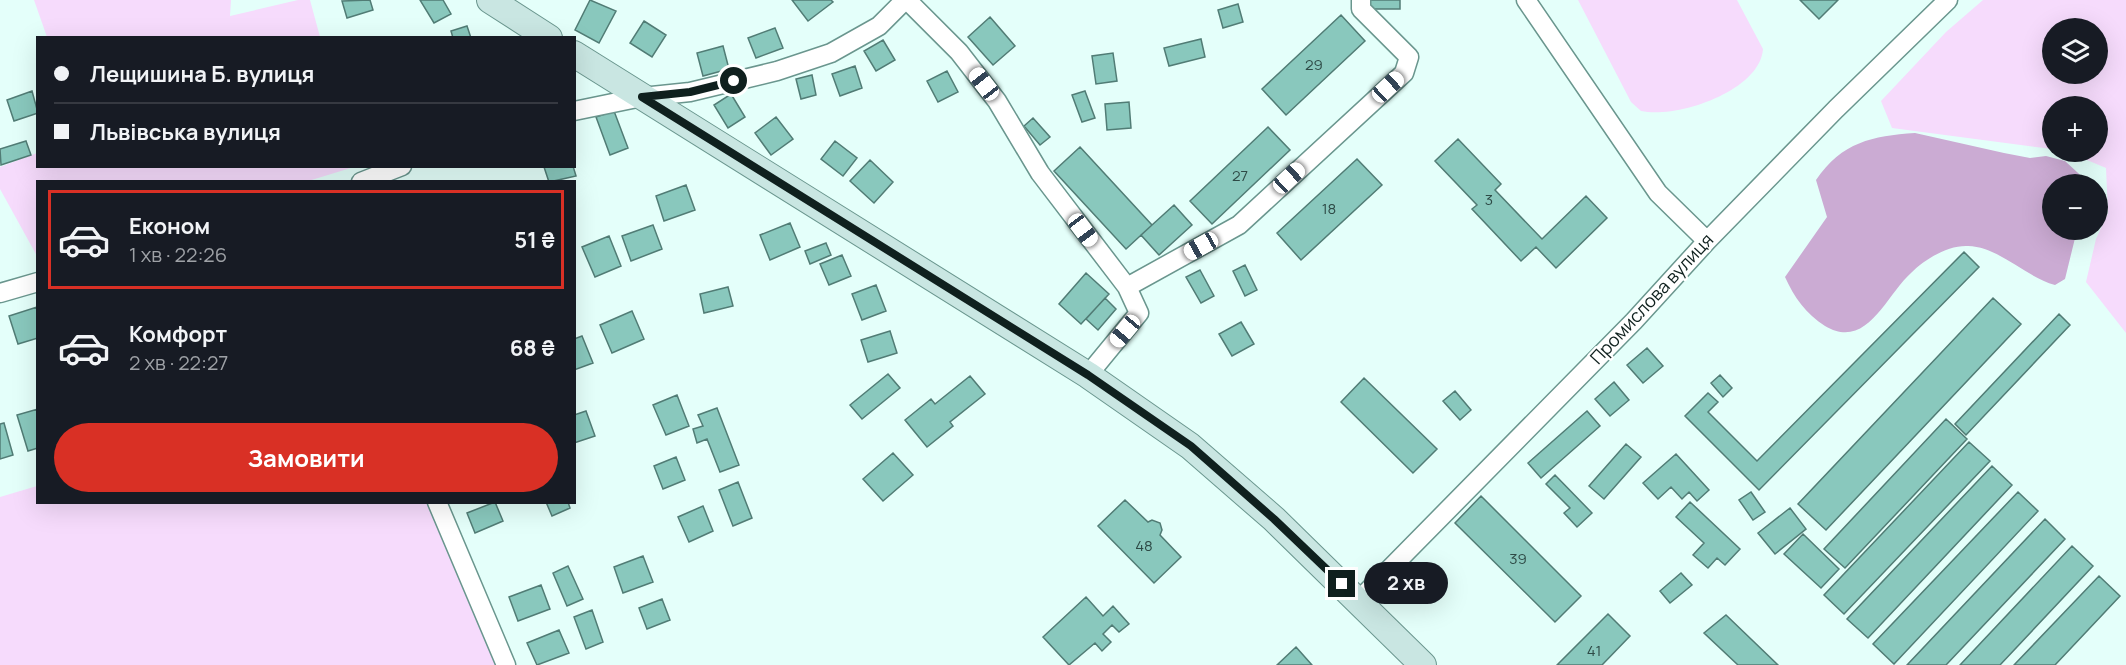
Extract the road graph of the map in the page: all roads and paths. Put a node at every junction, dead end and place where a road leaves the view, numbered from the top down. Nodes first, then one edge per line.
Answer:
1 (490, 0) edge
2 (906, 0) edge
3 (1526, 0) edge
4 (1948, 0) edge
5 (1361, 4) edge
6 (546, 36) edge
7 (576, 55) edge
8 (642, 97) junction
9 (576, 111) edge
10 (397, 168) edge
11 (366, 180) edge
12 (1707, 241) junction
13 (36, 283) edge
14 (1127, 287) junction
15 (0, 293) edge
16 (1088, 375) junction
17 (438, 504) edge
18 (1359, 600) junction
19 (506, 665) edge
20 (1423, 665) edge

1 - 6 main road
2 - 8 street
2 - 14 street
3 - 12 street
4 - 12 street, Промислова вулиця
5 - 14 street
7 - 8 main road
8 - 9 street
8 - 16 main road
10 - 11 street
12 - 18 street, Промислова вулиця
13 - 15 street
14 - 16 street
16 - 18 main road
17 - 19 street
18 - 20 main road

